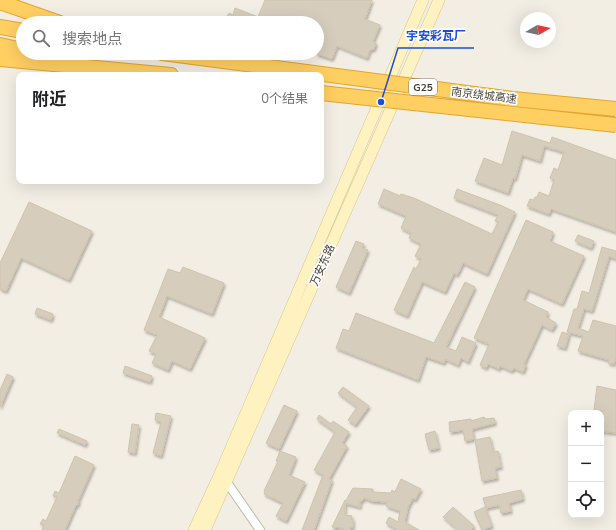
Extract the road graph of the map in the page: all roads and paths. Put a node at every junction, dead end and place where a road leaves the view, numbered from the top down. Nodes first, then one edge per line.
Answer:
1 (423, 0) edge
2 (439, 0) edge
3 (0, 2) edge
4 (40, 16) edge
5 (0, 27) edge
6 (16, 30) edge
7 (0, 45) edge
8 (16, 48) edge
9 (0, 59) edge
10 (81, 60) edge
11 (216, 60) edge
12 (139, 72) edge
13 (158, 72) edge
14 (307, 72) edge
15 (324, 74) edge
16 (324, 93) edge
17 (616, 109) edge
18 (616, 125) edge
19 (222, 479) junction
20 (194, 530) edge
21 (204, 530) edge
22 (260, 530) edge

1 - 19 main road, 万安东路
2 - 19 main road, 万安东路
3 - 4 highway
5 - 6 highway
7 - 8 highway
9 - 12 highway
10 - 13 highway
11 - 14 highway, 南京绕城高速 / G25, bridge
15 - 17 highway, 南京绕城高速 / G25, bridge
16 - 18 highway, 南京绕城高速 / G25, bridge
19 - 20 main road, 万安东路
19 - 21 main road, 万安东路
19 - 22 street

